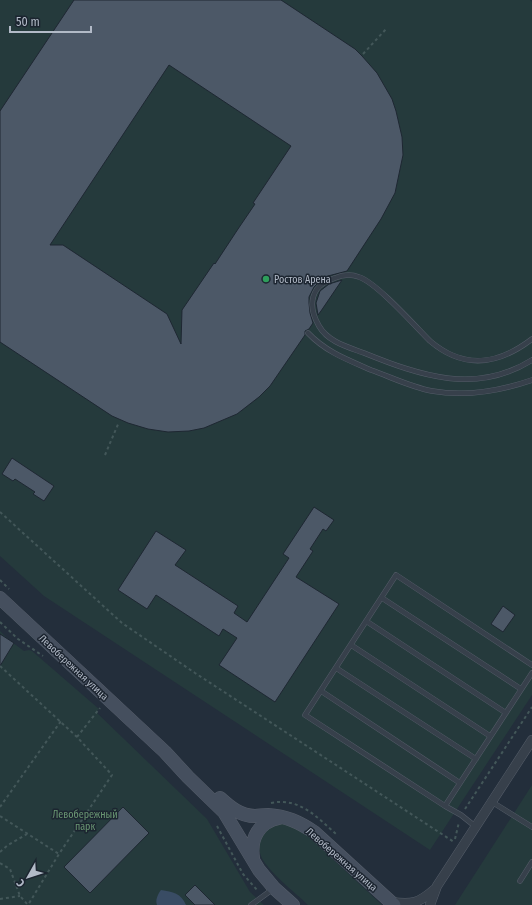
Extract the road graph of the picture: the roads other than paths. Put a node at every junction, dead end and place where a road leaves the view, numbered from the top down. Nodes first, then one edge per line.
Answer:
1 (308, 334) dead end
2 (532, 339) edge
3 (532, 360) edge
4 (532, 380) edge
5 (6, 594) edge
6 (382, 598) junction
7 (366, 621) junction
8 (351, 645) junction
9 (532, 665) edge
10 (336, 668) junction
11 (532, 673) edge
12 (521, 690) junction
13 (321, 691) junction
14 (506, 713) junction
15 (490, 736) junction
16 (531, 744) edge
17 (166, 752) junction
18 (476, 759) junction
19 (460, 783) junction
20 (492, 802) junction
21 (445, 806) junction
22 (280, 818) junction
23 (476, 827) junction
24 (532, 828) edge
25 (253, 858) junction
26 (532, 862) edge
27 (520, 881) dead end
28 (437, 886) junction
29 (274, 888) junction
30 (393, 904) edge
31 (251, 905) edge
32 (293, 905) edge
33 (430, 905) edge

1 - 4 lane
2 - 3 lane
5 - 17 main road, Левобережная улица
6 - 7 lane
6 - 9 lane
6 - 12 lane
7 - 8 lane
7 - 14 lane
8 - 10 lane
8 - 15 lane
10 - 13 lane
10 - 18 lane
11 - 12 lane
12 - 14 lane
13 - 19 lane
13 - 21 lane
14 - 15 lane
15 - 18 lane
16 - 20 street
17 - 22 main road, Левобережная улица
17 - 25 main road, Левобережная улица
18 - 19 lane
19 - 21 lane
20 - 23 street
20 - 24 lane
21 - 23 lane
22 - 25 main road
22 - 30 main road, Левобережная улица
23 - 28 street
25 - 29 main road, Левобережная улица
26 - 27 lane
28 - 30 street
28 - 33 street
29 - 31 lane
29 - 32 main road, Левобережная улица

